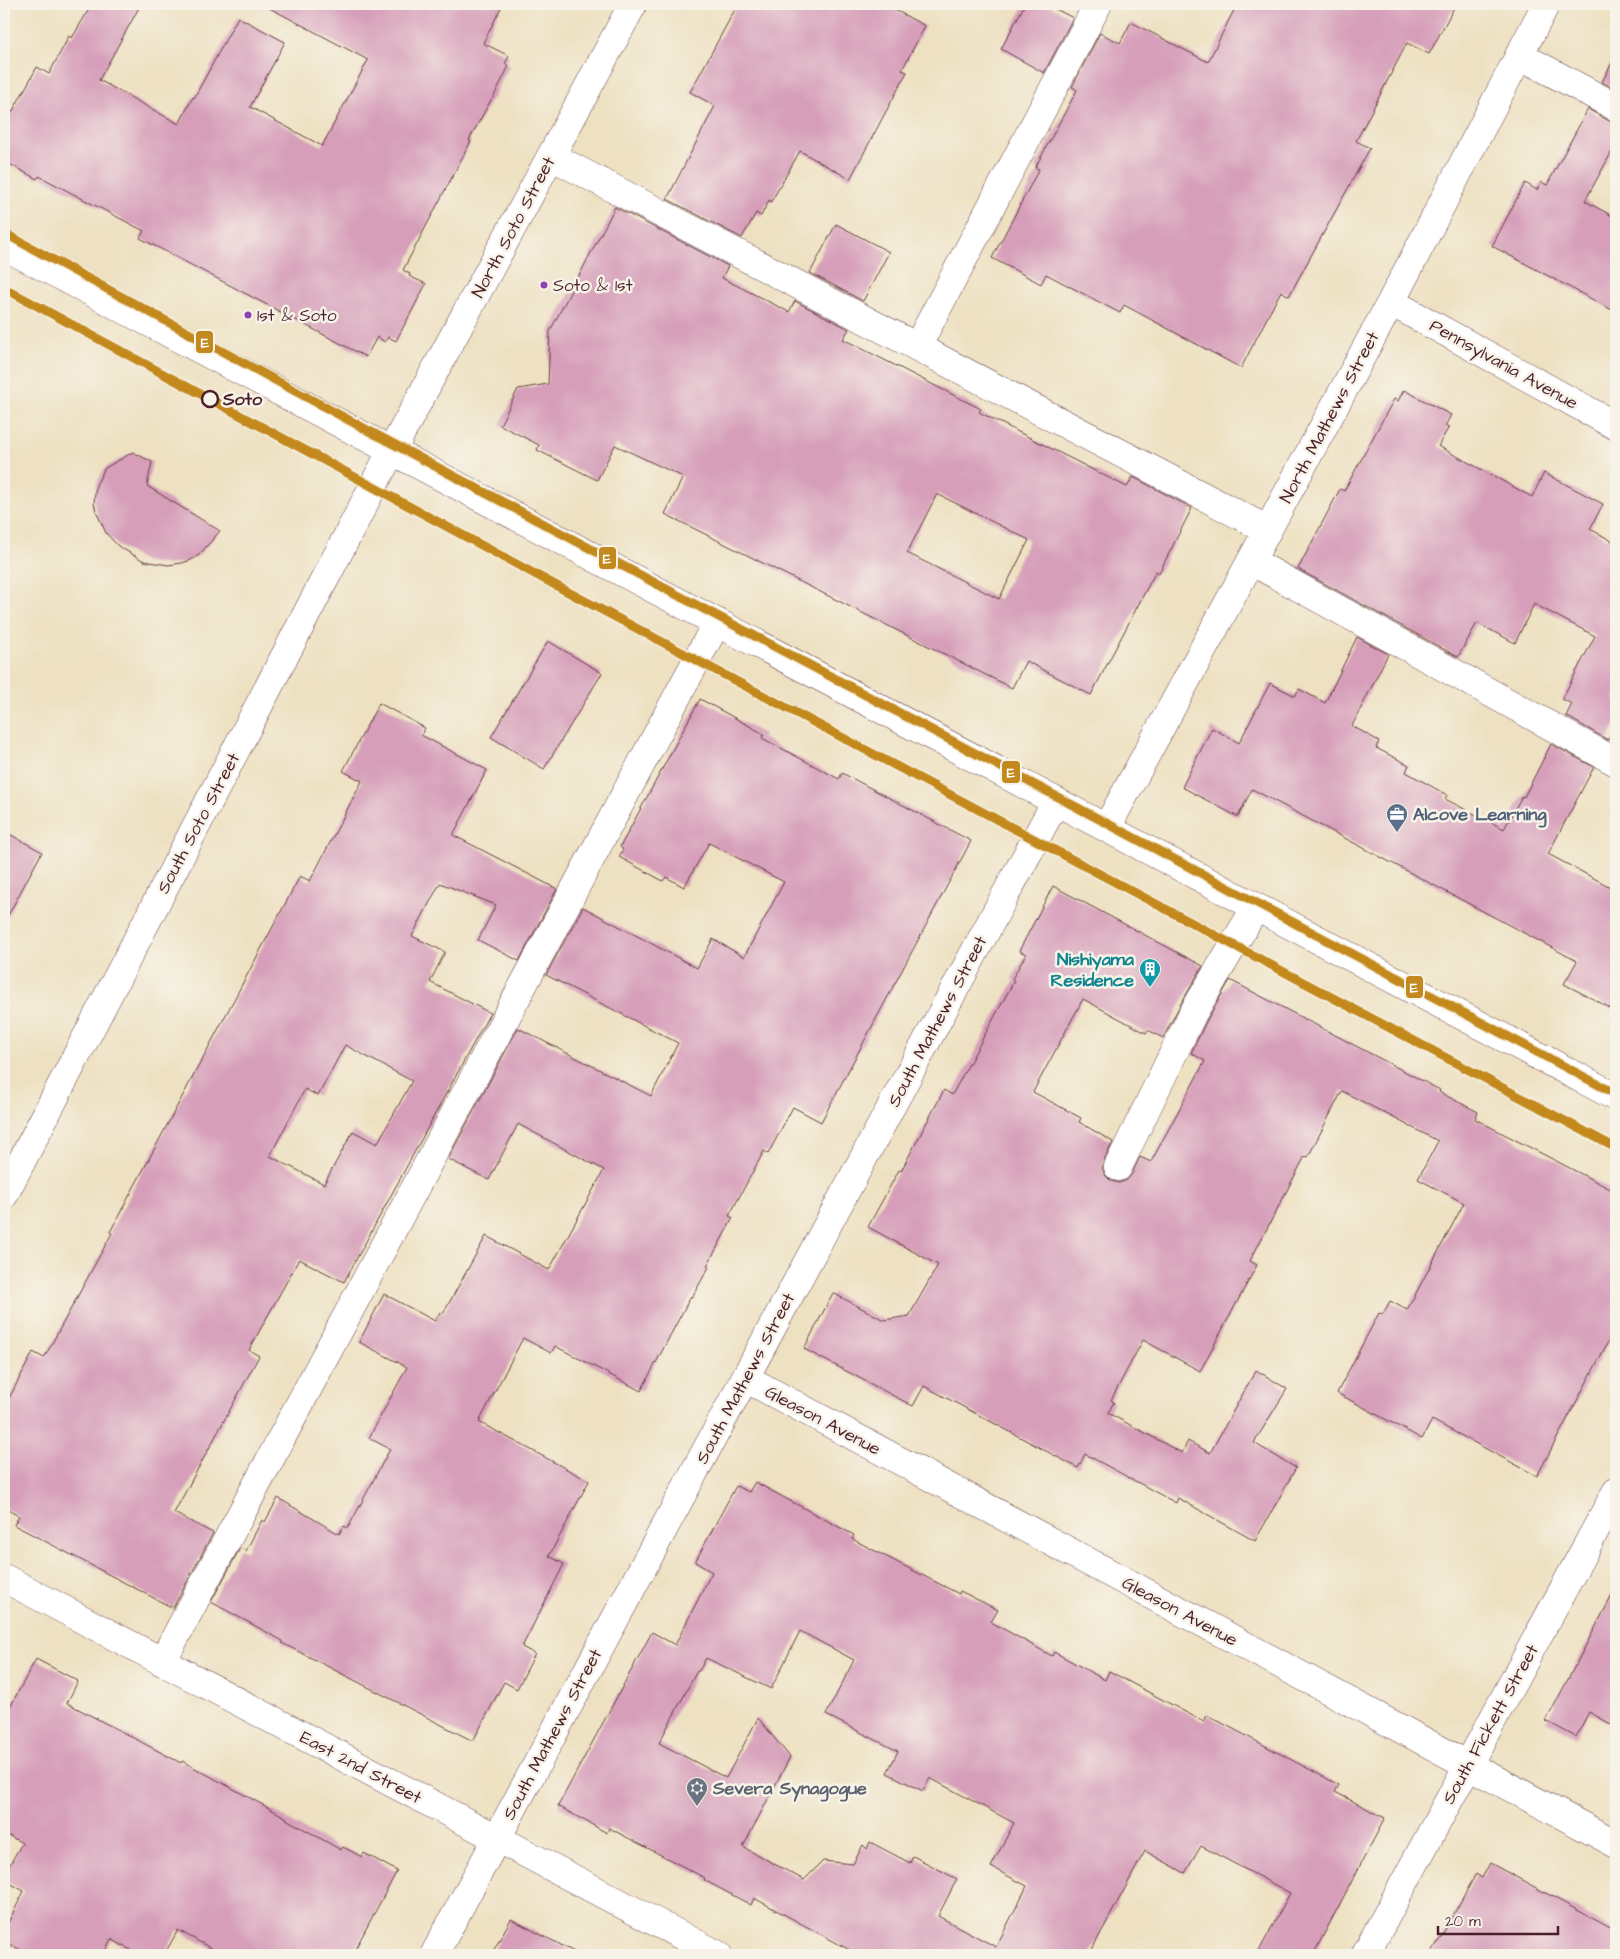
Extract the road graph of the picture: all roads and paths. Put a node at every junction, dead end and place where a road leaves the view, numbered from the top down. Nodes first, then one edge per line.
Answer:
1 (634, 4) edge
2 (1098, 4) edge
3 (1546, 4) edge
4 (1519, 55) junction
5 (1616, 107) edge
6 (551, 156) junction
7 (4, 246) edge
8 (1391, 302) junction
9 (917, 347) junction
10 (1616, 426) edge
11 (392, 450) junction
12 (1268, 530) junction
13 (1251, 561) junction
14 (718, 622) junction
15 (1616, 762) edge
16 (1056, 801) junction
17 (1107, 827) junction
18 (1256, 906) junction
19 (1616, 1096) edge
20 (1118, 1167) dead end
21 (4, 1195) edge
22 (745, 1378) junction
23 (1616, 1492) edge
24 (4, 1578) edge
25 (162, 1662) junction
26 (1467, 1765) junction
27 (496, 1838) junction
28 (1616, 1844) edge
29 (434, 1955) edge
30 (718, 1955) edge
31 (1365, 1955) edge

1 - 6 street, North Soto Street
2 - 9 street
3 - 4 street, North Mathews Street
4 - 5 street
4 - 8 street, North Mathews Street
6 - 9 street
6 - 11 street, North Soto Street
7 - 11 street
8 - 10 street, Pennsylvania Avenue
8 - 12 street, North Mathews Street
9 - 12 street
11 - 14 street
11 - 21 street, South Soto Street
12 - 13 street, North Mathews Street
13 - 15 street
13 - 17 street, North Mathews Street
14 - 16 street
14 - 25 street
16 - 17 street
16 - 22 street, South Mathews Street
17 - 18 street
18 - 19 street
18 - 20 street
22 - 26 street, Gleason Avenue
22 - 27 street, South Mathews Street
23 - 26 street, South Fickett Street
24 - 25 street, East 2nd Street
25 - 27 street, East 2nd Street
26 - 28 street, Gleason Avenue
26 - 31 street, South Fickett Street
27 - 29 street, South Mathews Street
27 - 30 street, East 2nd Street

